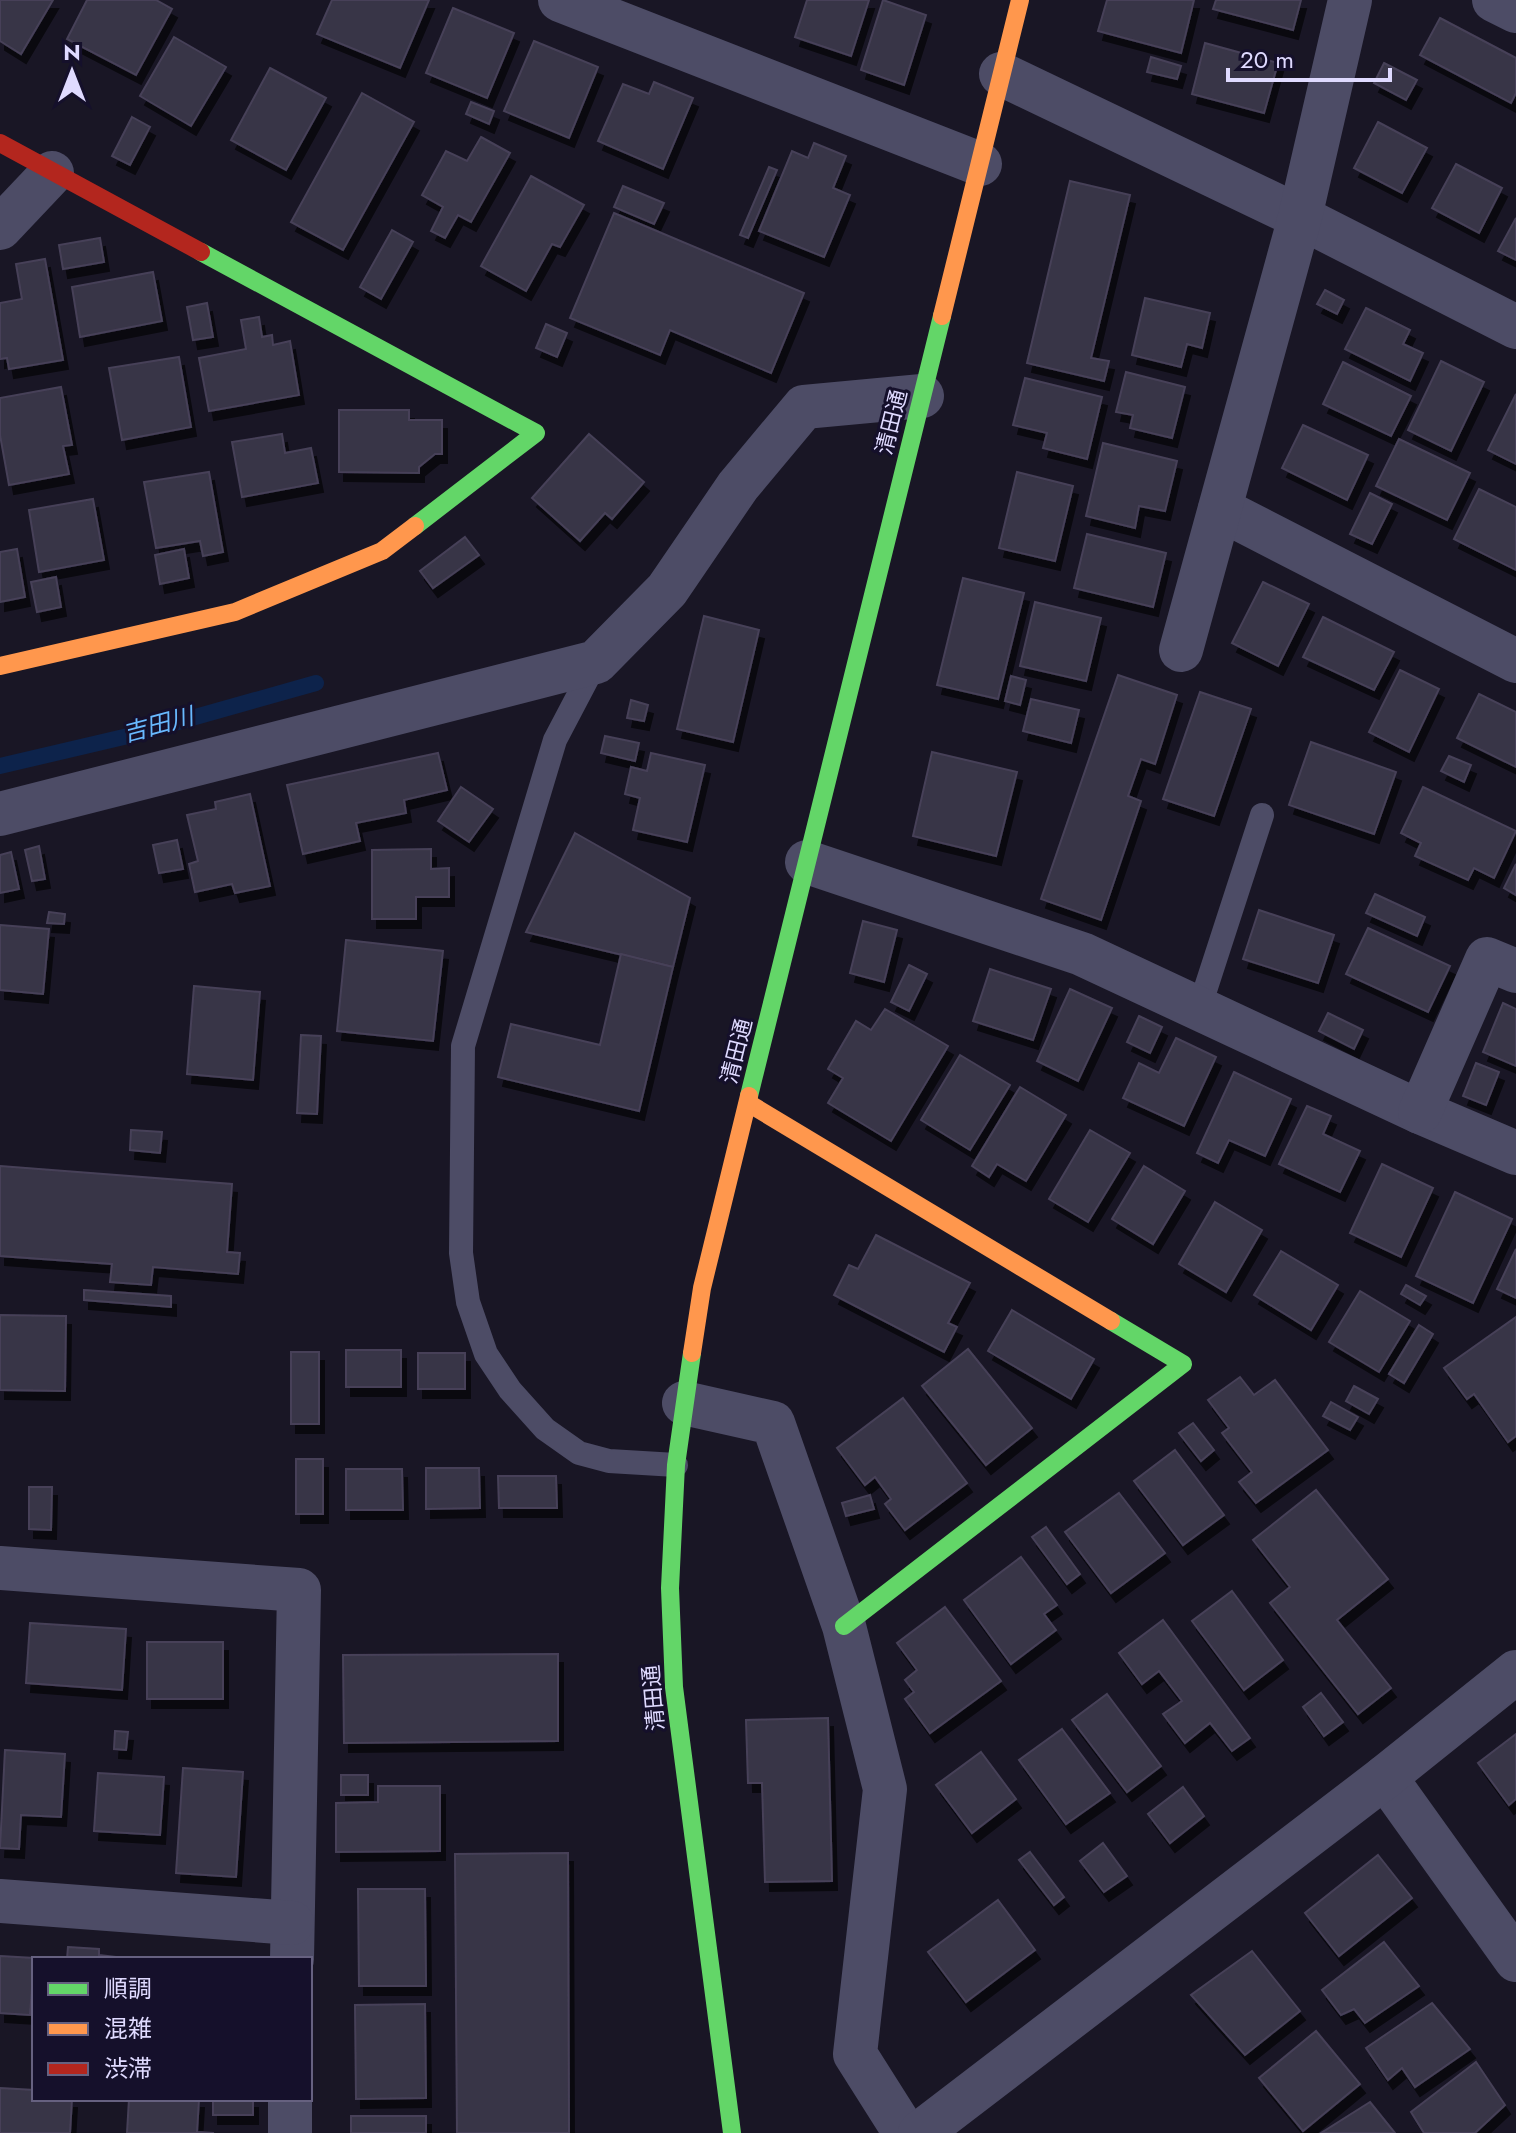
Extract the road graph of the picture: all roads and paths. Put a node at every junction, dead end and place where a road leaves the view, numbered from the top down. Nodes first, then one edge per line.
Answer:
1 (560, 0) edge
2 (1020, 0) edge
3 (1350, 0) edge
4 (1494, 0) edge
5 (1516, 11) edge
6 (1001, 74) junction
7 (0, 143) edge
8 (980, 164) junction
9 (52, 173) junction
10 (1300, 217) junction
11 (0, 228) edge
12 (1516, 327) edge
13 (922, 396) junction
14 (1220, 509) junction
15 (1181, 650) dead end
16 (1516, 661) edge
17 (596, 662) junction
18 (0, 666) edge
19 (0, 814) edge
20 (1262, 815) dead end
21 (807, 862) junction
22 (1516, 971) edge
23 (1199, 1009) junction
24 (748, 1103) junction
25 (1420, 1112) junction
26 (1516, 1153) edge
27 (684, 1403) junction
28 (676, 1465) junction
29 (0, 1568) edge
30 (844, 1626) junction
31 (1516, 1672) edge
32 (1385, 1777) junction
33 (0, 1901) edge
34 (292, 1941) edge
35 (1516, 1960) edge
36 (290, 2101) edge
37 (290, 2133) edge
38 (732, 2133) edge
39 (905, 2133) edge
40 (920, 2133) edge

1 - 8 street
2 - 6 street, 清田通
3 - 10 street
4 - 5 street
6 - 8 street, 清田通
6 - 10 street
7 - 9 street
8 - 13 street, 清田通
9 - 11 street
9 - 18 street
10 - 12 street
10 - 14 street
13 - 17 street
13 - 21 street, 清田通
14 - 15 street
14 - 16 street
17 - 19 street
17 - 28 lane
20 - 23 lane
21 - 23 street
21 - 24 street, 清田通
22 - 25 street
23 - 25 street
24 - 27 street, 清田通
24 - 30 street
25 - 26 street
27 - 28 street, 清田通
27 - 30 street
28 - 38 street, 清田通
29 - 34 street
30 - 39 street
31 - 32 street
32 - 35 street
32 - 40 street
33 - 34 street
36 - 37 street

